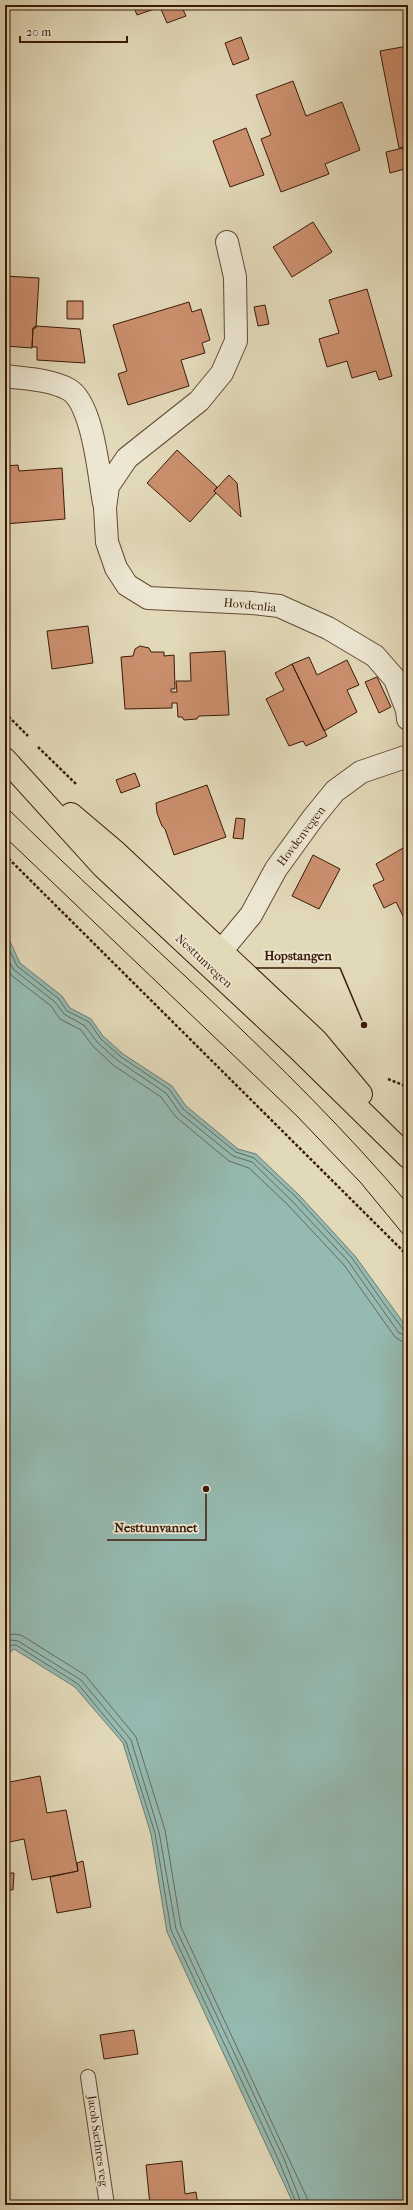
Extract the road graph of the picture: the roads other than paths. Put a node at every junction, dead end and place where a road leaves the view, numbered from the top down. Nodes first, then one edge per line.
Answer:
1 (227, 242) dead end
2 (5, 376) edge
3 (105, 508) junction
4 (408, 719) edge
5 (408, 756) edge
6 (5, 759) edge
7 (222, 950) junction
8 (408, 1150) edge
9 (408, 1157) edge
10 (88, 2077) dead end
11 (107, 2205) edge

1 - 3 street, Hovdenlia
2 - 3 street, Hovdenlia
3 - 4 street, Hovdenlia
5 - 7 street, Hovdenvegen
6 - 7 main road, Nesttunvegen
6 - 9 main road, Nesttunvegen
7 - 8 main road, Nesttunvegen
10 - 11 lane, Jacob Sæthres veg

